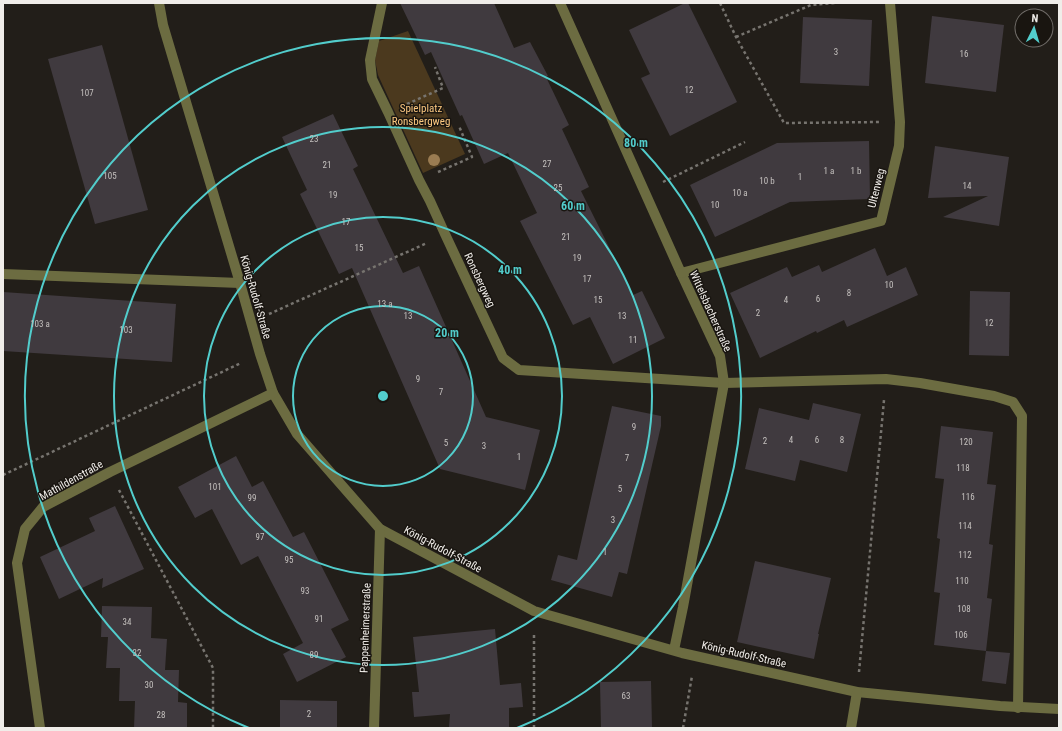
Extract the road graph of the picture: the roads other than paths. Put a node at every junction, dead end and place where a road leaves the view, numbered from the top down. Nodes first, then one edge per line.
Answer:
1 (159, 3) edge
2 (382, 3) edge
3 (560, 3) edge
4 (890, 3) edge
5 (681, 273) junction
6 (3, 274) edge
7 (240, 283) junction
8 (724, 383) junction
9 (273, 393) junction
10 (380, 529) junction
11 (674, 650) junction
12 (857, 692) junction
13 (1018, 708) junction
14 (1059, 709) edge
15 (40, 728) edge
16 (374, 728) edge
17 (852, 728) edge

1 - 7 street, König-Rudolf-Straße
2 - 8 street, Ronsbergweg
3 - 5 street, Wittelsbacherstraße
4 - 5 street, Ultenweg
5 - 8 street, Wittelsbacherstraße
6 - 7 street
7 - 9 street, König-Rudolf-Straße
8 - 11 street, Wittelsbacherstraße
8 - 13 street, Ronsbergweg
9 - 10 street, König-Rudolf-Straße
9 - 15 street, Mathildenstraße
10 - 11 street, König-Rudolf-Straße
10 - 16 street, Pappenheimerstraße
11 - 12 street, König-Rudolf-Straße
12 - 13 street, König-Rudolf-Straße
12 - 17 street
13 - 14 street, König-Rudolf-Straße

